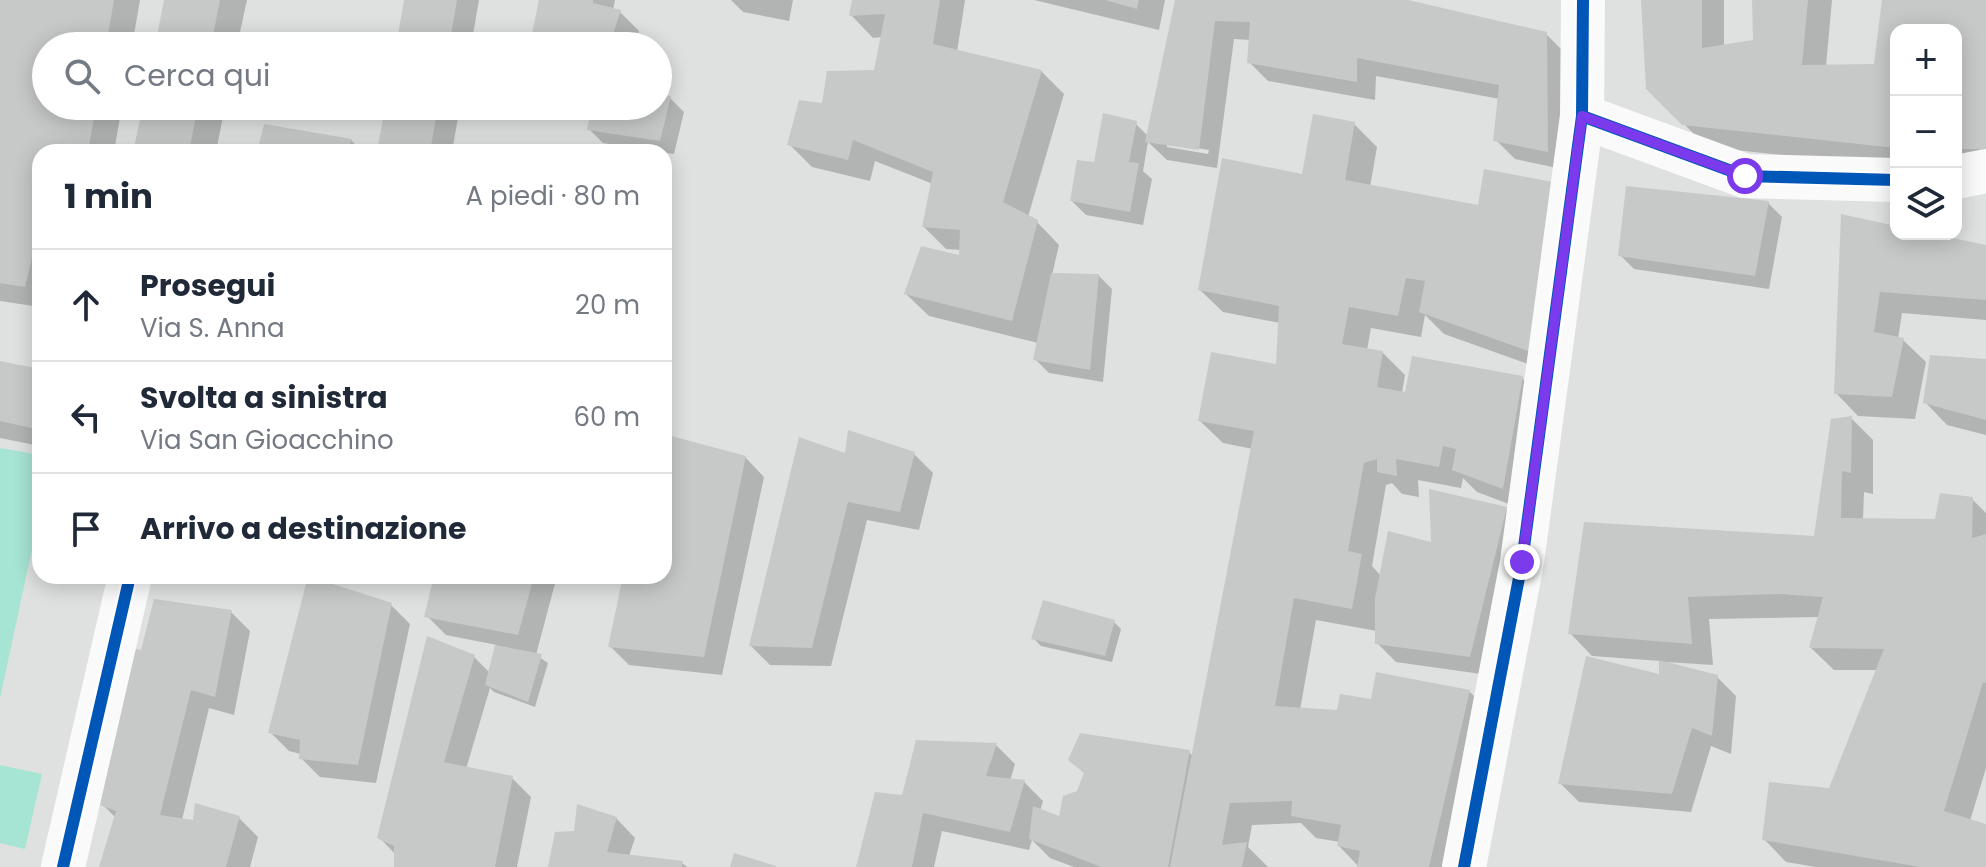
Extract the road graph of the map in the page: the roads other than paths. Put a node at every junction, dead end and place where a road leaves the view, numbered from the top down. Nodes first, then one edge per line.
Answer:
1 (1583, 0) edge
2 (1582, 116) junction
3 (1986, 171) edge
4 (1962, 176) edge
5 (1890, 180) edge
6 (128, 584) edge
7 (63, 867) edge
8 (1464, 867) edge

1 - 2 street
2 - 5 street
2 - 8 street
3 - 4 street
6 - 7 street

